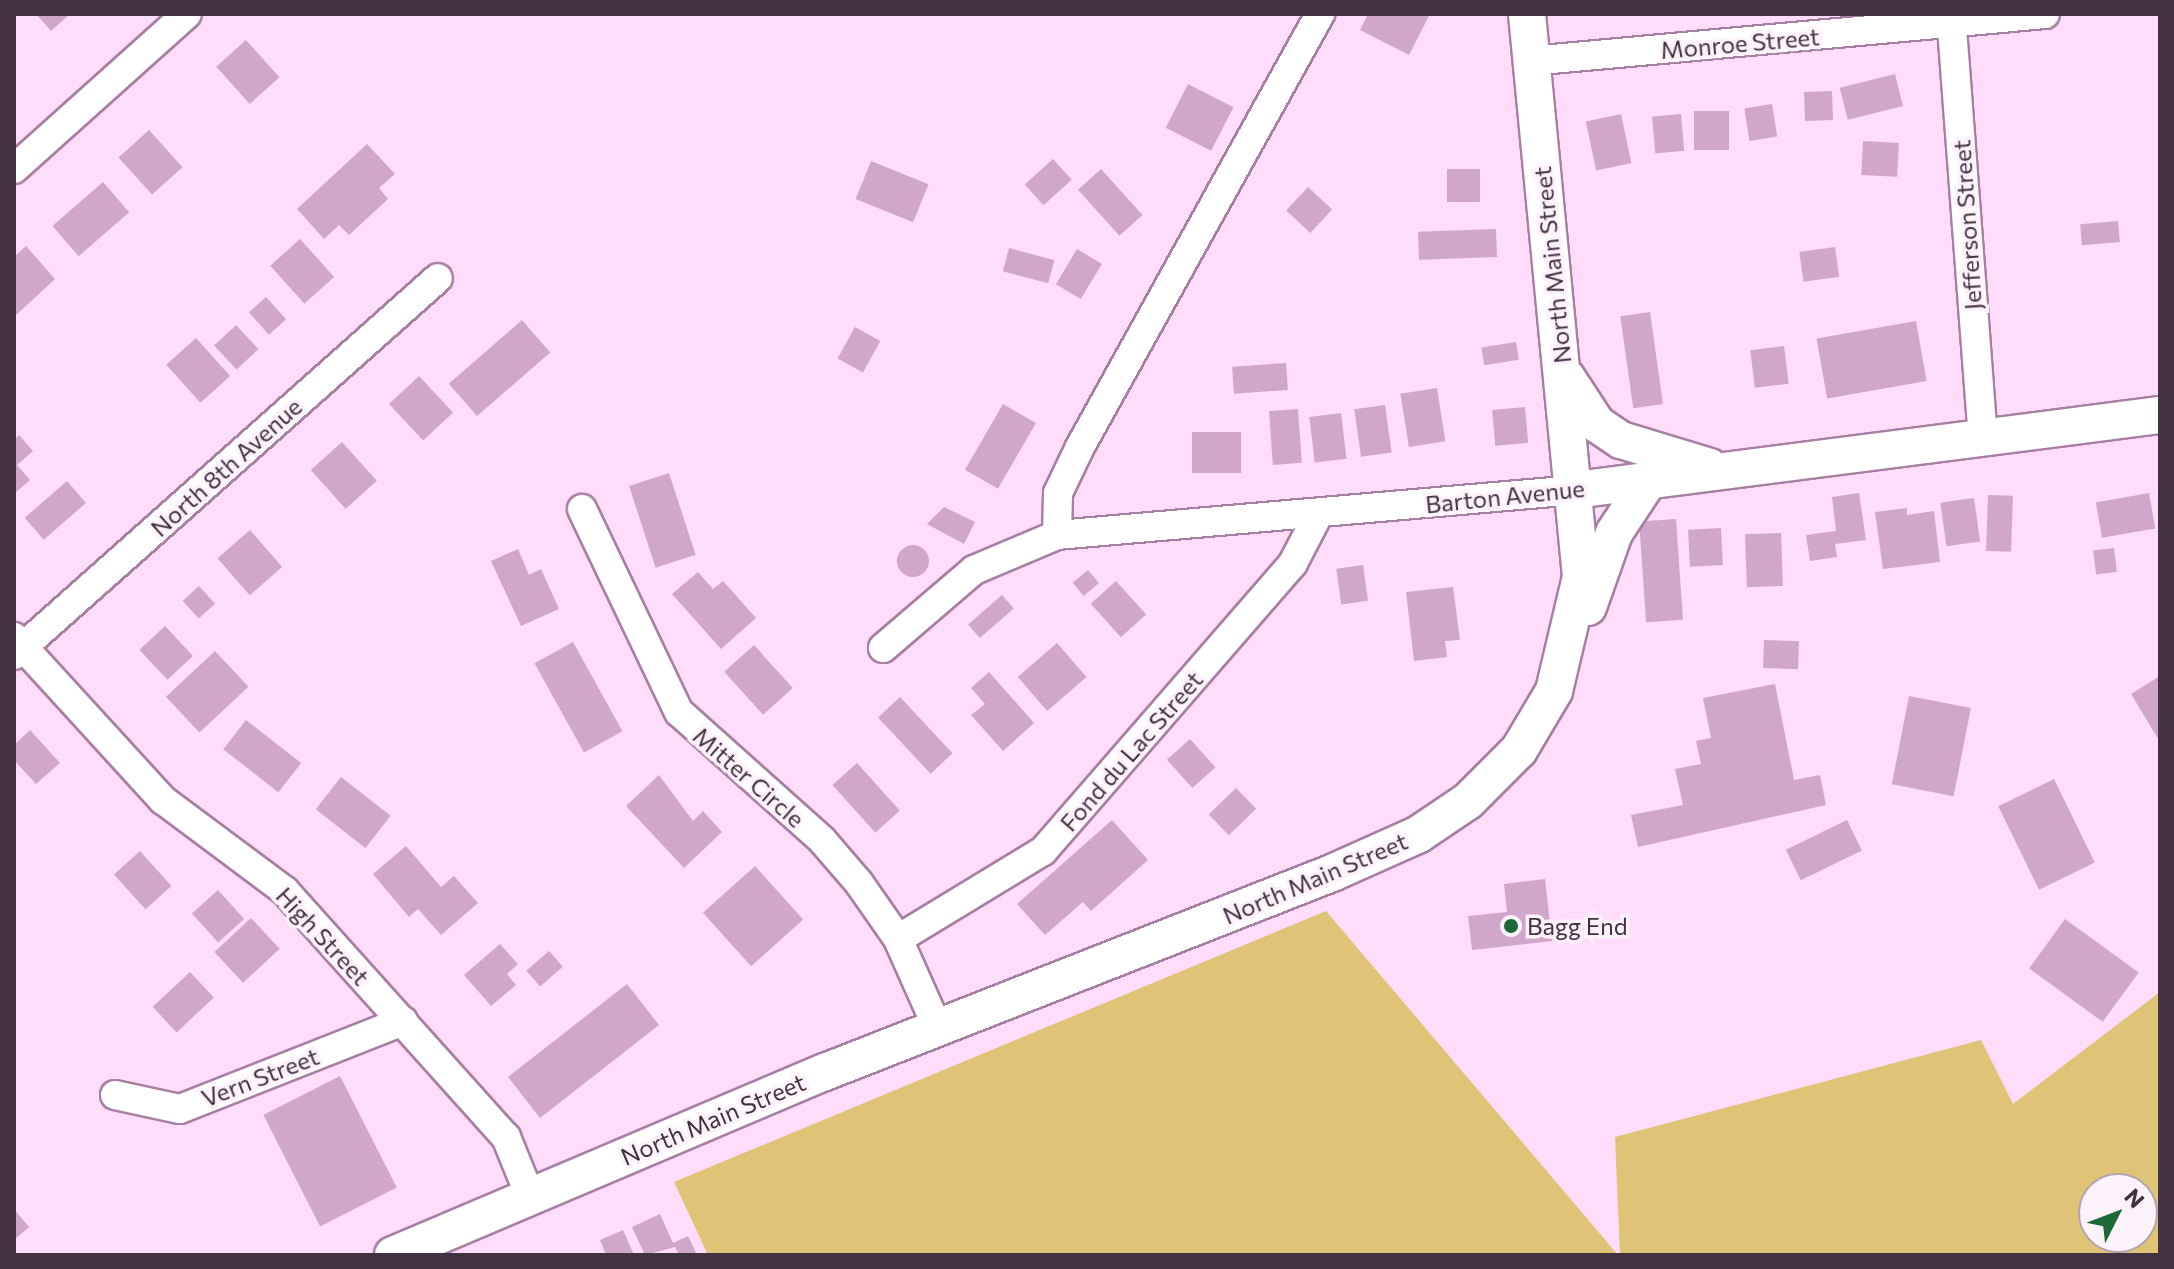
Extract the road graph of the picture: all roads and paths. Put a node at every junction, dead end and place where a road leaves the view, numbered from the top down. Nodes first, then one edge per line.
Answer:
1 (187, 14) edge
2 (1320, 14) edge
3 (1527, 14) edge
4 (2045, 14) edge
5 (1951, 19) edge
6 (1530, 61) junction
7 (14, 169) edge
8 (438, 278) dead end
9 (1563, 373) junction
10 (2160, 415) edge
11 (1983, 435) junction
12 (1720, 470) junction
13 (1649, 480) junction
14 (1575, 490) junction
15 (582, 509) dead end
16 (1318, 515) junction
17 (1057, 535) junction
18 (1571, 640) junction
19 (17, 647) edge
20 (883, 648) dead end
21 (898, 939) junction
22 (403, 1021) junction
23 (938, 1029) junction
24 (115, 1095) dead end
25 (530, 1196) junction
26 (393, 1255) edge

1 - 7 street
2 - 17 street
3 - 6 main road, North Main Street
4 - 5 street, Monroe Street
5 - 6 street, Monroe Street
5 - 11 street, Jefferson Street
6 - 9 main road, North Main Street
8 - 19 street, North 8th Avenue
9 - 12 main road
9 - 14 main road, North Main Street
10 - 11 main road, Barton Avenue
11 - 12 main road, Barton Avenue
12 - 13 main road, Barton Avenue
13 - 14 main road, Barton Avenue
13 - 18 main road
14 - 16 street, Barton Avenue
14 - 18 main road, North Main Street
15 - 21 street, Mitter Circle
16 - 17 street, Barton Avenue
16 - 21 street, Fond du Lac Street
17 - 20 street, Barton Avenue
18 - 23 main road, North Main Street
19 - 22 street, High Street
21 - 23 street, Mitter Circle
22 - 24 street, Vern Street
22 - 25 street, High Street
23 - 25 main road, North Main Street
25 - 26 main road, North Main Street

